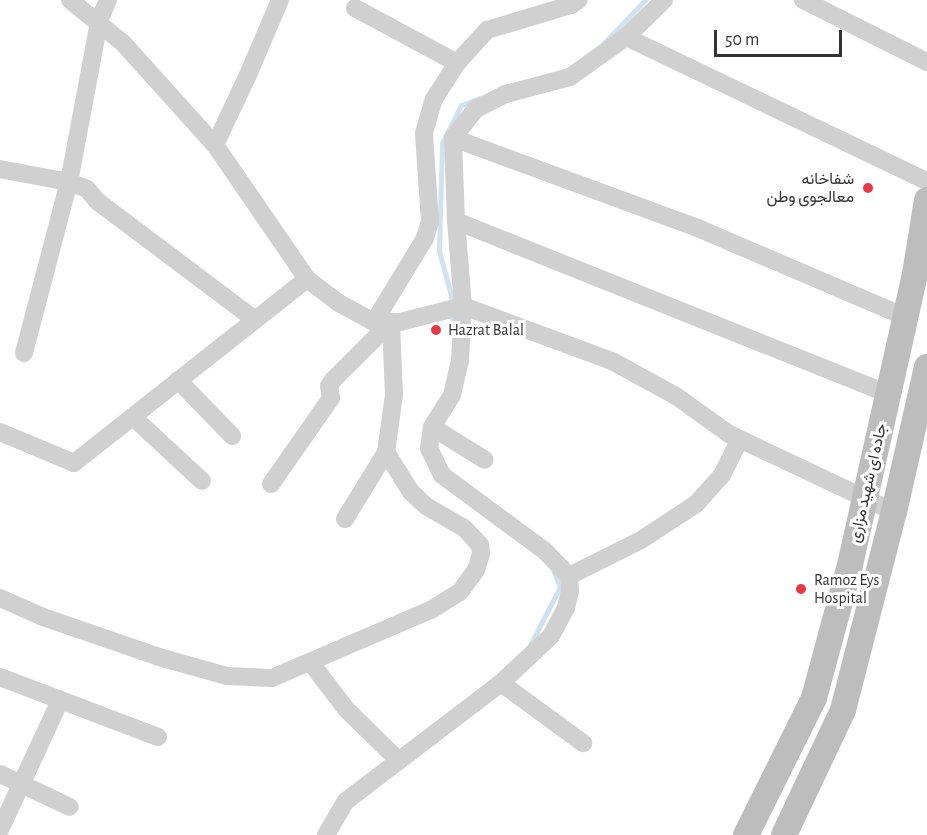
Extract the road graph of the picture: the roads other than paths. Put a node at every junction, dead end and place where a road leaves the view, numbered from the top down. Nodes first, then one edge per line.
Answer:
1 (70, 0) edge
2 (108, 0) edge
3 (280, 0) edge
4 (579, 0) edge
5 (663, 0) edge
6 (803, 0) edge
7 (355, 8) dead end
8 (99, 21) junction
9 (626, 37) junction
10 (927, 62) edge
11 (457, 63) junction
12 (453, 138) junction
13 (214, 145) junction
14 (0, 169) edge
15 (927, 181) edge
16 (69, 182) junction
17 (926, 211) edge
18 (456, 221) junction
19 (307, 279) junction
20 (463, 306) junction
21 (905, 317) junction
22 (254, 319) junction
23 (383, 322) junction
24 (24, 353) dead end
25 (927, 367) edge
26 (178, 381) junction
27 (888, 394) junction
28 (133, 417) junction
29 (432, 427) junction
30 (0, 432) edge
31 (232, 436) dead end
32 (740, 439) junction
33 (386, 452) junction
34 (484, 460) dead end
35 (202, 481) dead end
36 (271, 483) dead end
37 (864, 500) junction
38 (894, 512) junction
39 (345, 519) dead end
40 (569, 576) junction
41 (0, 598) edge
42 (311, 663) junction
43 (0, 677) edge
44 (501, 683) junction
45 (60, 701) junction
46 (158, 737) dead end
47 (584, 743) dead end
48 (398, 760) junction
49 (0, 774) edge
50 (23, 785) junction
51 (70, 807) dead end
52 (0, 830) edge
53 (326, 835) edge
54 (746, 835) edge
55 (784, 835) edge

1 - 8 street
2 - 8 street
3 - 13 street
4 - 11 street
5 - 9 street
6 - 10 street
7 - 11 street
8 - 13 street
8 - 16 street
9 - 12 street
9 - 15 street
11 - 23 street
12 - 18 street
12 - 21 street
13 - 19 street
14 - 16 street
16 - 22 street
16 - 24 street
17 - 21 main road, جاده ای شهید مزاری
18 - 20 street
18 - 27 street
19 - 22 street
19 - 23 street
20 - 23 street
20 - 29 street
20 - 32 street
21 - 27 main road, جاده ای شهید مزاری
22 - 26 street
23 - 33 street
23 - 36 street
25 - 38 main road, جاده ای شهید مزاری
26 - 28 street
26 - 31 street
27 - 37 main road, جاده ای شهید مزاری
28 - 30 street
28 - 35 street
29 - 34 street
29 - 40 street
32 - 37 street
32 - 40 street
33 - 39 street
33 - 42 street
37 - 38 street
37 - 54 main road, جاده ای شهید مزاری
38 - 55 main road, جاده ای شهید مزاری
40 - 44 street
41 - 42 street
42 - 48 street
43 - 45 street
44 - 47 street
44 - 48 street
45 - 46 street
45 - 50 street
48 - 53 street
49 - 50 street
50 - 51 street
50 - 52 street

